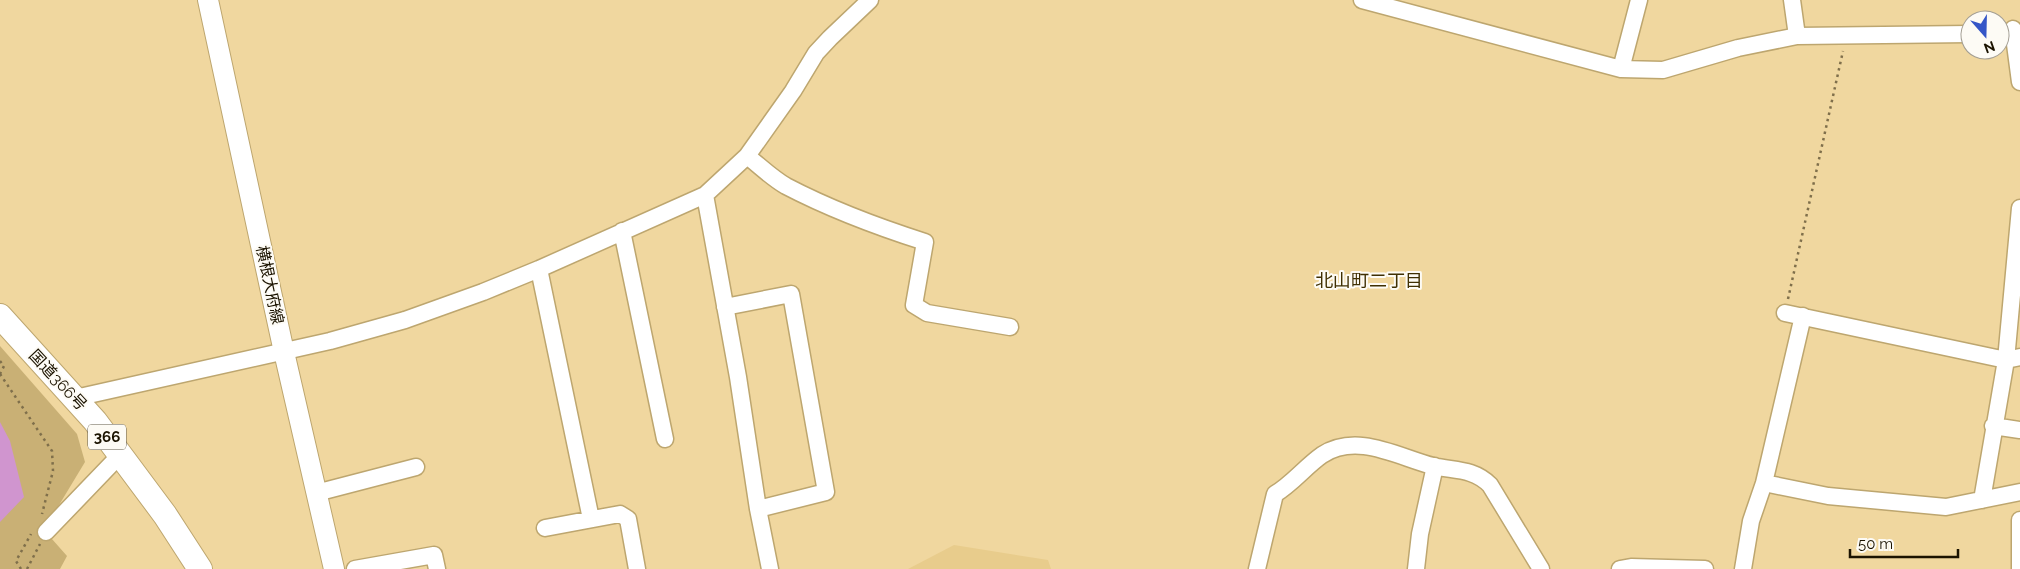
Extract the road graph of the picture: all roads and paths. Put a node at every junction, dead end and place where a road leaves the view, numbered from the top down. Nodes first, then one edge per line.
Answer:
1 (208, 0) edge
2 (870, 0) edge
3 (1362, 0) edge
4 (1639, 0) edge
5 (1792, 0) edge
6 (1391, 4) edge
7 (2011, 29) edge
8 (1960, 34) edge
9 (1847, 35) junction
10 (1797, 36) junction
11 (1621, 70) junction
12 (2020, 82) edge
13 (747, 156) junction
14 (705, 195) junction
15 (2020, 208) edge
16 (622, 231) junction
17 (539, 269) junction
18 (725, 307) junction
19 (1785, 313) joint
20 (0, 316) edge
21 (1803, 316) junction
22 (1010, 327) dead end
23 (284, 352) junction
24 (2013, 358) edge
25 (0, 362) edge
26 (0, 374) edge
27 (74, 398) junction
28 (1993, 426) junction
29 (2020, 430) edge
30 (665, 439) dead end
31 (120, 454) junction
32 (1435, 466) junction
33 (416, 467) dead end
34 (1764, 483) junction
35 (2020, 492) edge
36 (316, 493) junction
37 (1982, 500) junction
38 (758, 509) junction
39 (42, 514) dead end
40 (591, 519) junction
41 (2020, 520) edge
42 (545, 528) dead end
43 (40, 531) junction
44 (21, 569) edge
45 (27, 569) edge
46 (200, 569) edge
47 (334, 569) edge
48 (356, 569) edge
49 (437, 569) edge
50 (637, 569) edge
51 (770, 569) edge
52 (1257, 569) edge
53 (1416, 569) edge
54 (1541, 569) edge
55 (1620, 569) edge
56 (1706, 569) edge
57 (1743, 569) edge
58 (2020, 569) edge

1 - 23 main road, 横根大府線
2 - 13 street
3 - 6 street
4 - 11 street
5 - 10 street
6 - 11 street
7 - 12 street
8 - 9 street
9 - 10 street
9 - 19 path
10 - 11 street
13 - 14 street
13 - 22 street
14 - 16 street
14 - 18 street
15 - 24 street
16 - 17 street
16 - 30 street
17 - 23 street
17 - 40 street
18 - 38 street
18 - 38 street
19 - 21 street
20 - 27 highway, 国道366号 / 366
21 - 24 street
21 - 34 street
23 - 27 street
23 - 36 main road, 横根大府線
24 - 28 street
25 - 26 path
26 - 39 path
27 - 31 highway, 国道366号 / 366
28 - 29 street
28 - 37 street
31 - 43 street
31 - 46 highway, 国道366号 / 366
32 - 52 street
32 - 53 street
32 - 54 street
33 - 36 street
34 - 37 street
34 - 57 street
35 - 37 street
36 - 47 main road, 横根大府線
38 - 51 street
40 - 42 street
40 - 50 street
41 - 58 street
43 - 44 path
43 - 45 path
48 - 49 street
55 - 56 street

